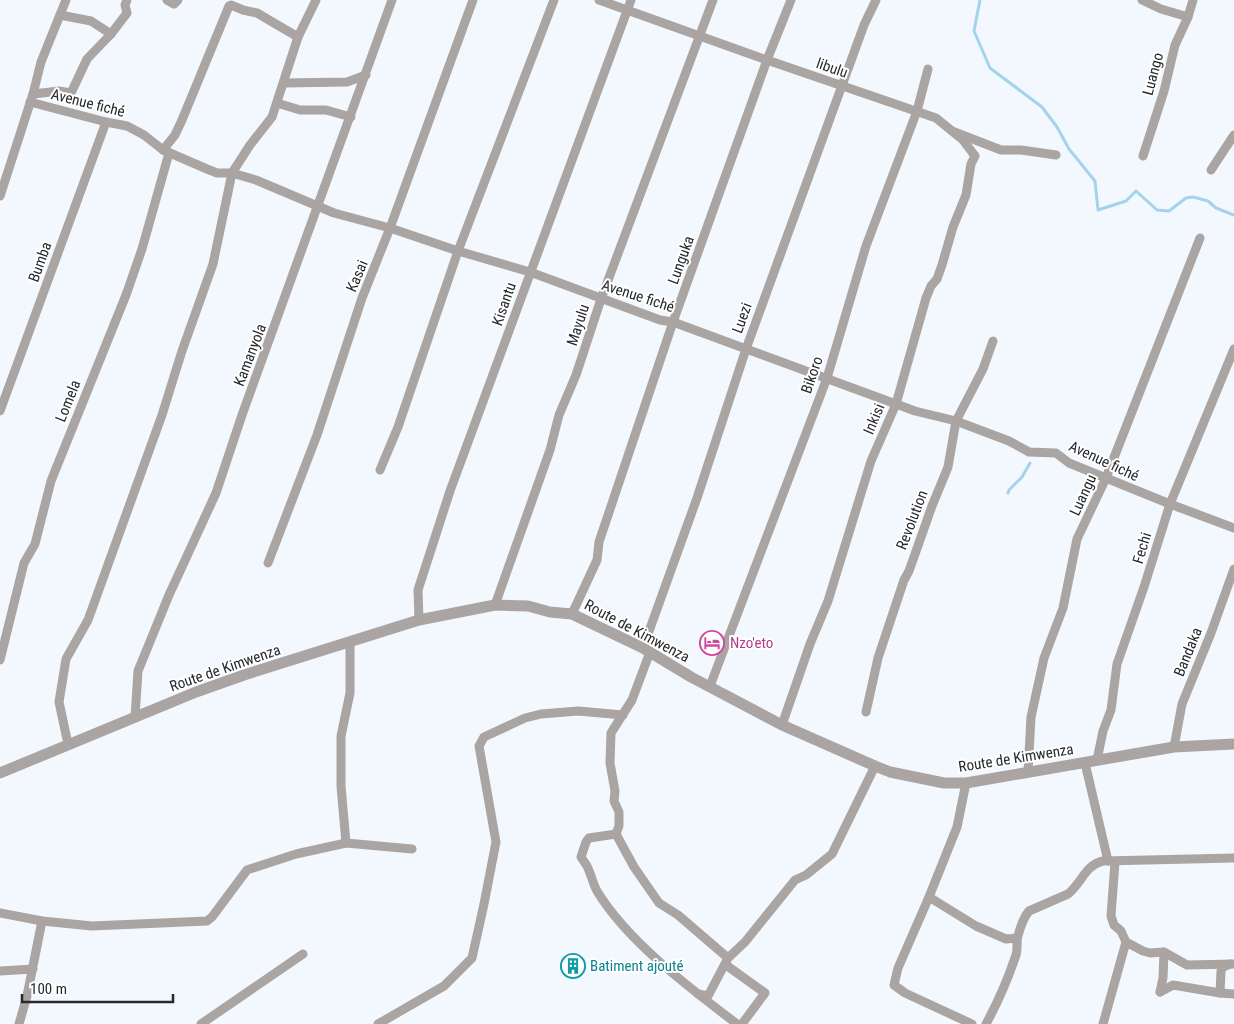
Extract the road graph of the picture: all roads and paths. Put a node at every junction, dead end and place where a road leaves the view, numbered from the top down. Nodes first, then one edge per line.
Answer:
1 (66, 0) edge
2 (127, 0) edge
3 (167, 0) edge
4 (178, 0) edge
5 (316, 0) edge
6 (392, 0) edge
7 (473, 0) edge
8 (554, 0) edge
9 (598, 0) edge
10 (631, 0) edge
11 (713, 0) edge
12 (791, 0) edge
13 (876, 0) edge
14 (1193, 0) edge
15 (1144, 1) edge
16 (627, 10) junction
17 (60, 14) junction
18 (1188, 17) junction
19 (111, 34) junction
20 (700, 35) junction
21 (298, 37) junction
22 (767, 60) junction
23 (928, 69) dead end
24 (366, 75) junction
25 (284, 83) junction
26 (842, 86) junction
27 (31, 98) junction
28 (277, 103) junction
29 (917, 111) junction
30 (351, 117) junction
31 (106, 122) junction
32 (952, 131) junction
33 (1234, 135) edge
34 (166, 151) junction
35 (1056, 156) dead end
36 (1143, 156) dead end
37 (1211, 170) dead end
38 (232, 173) junction
39 (0, 196) edge
40 (318, 207) junction
41 (390, 228) junction
42 (1200, 238) dead end
43 (458, 251) junction
44 (530, 272) junction
45 (601, 299) junction
46 (673, 322) junction
47 (993, 341) dead end
48 (746, 349) junction
49 (1234, 349) edge
50 (827, 378) junction
51 (896, 404) junction
52 (0, 411) edge
53 (956, 421) junction
54 (380, 470) dead end
55 (1106, 478) junction
56 (1170, 504) junction
57 (1234, 528) edge
58 (268, 563) dead end
59 (1234, 569) edge
60 (495, 605) junction
61 (572, 614) junction
62 (419, 620) junction
63 (350, 642) junction
64 (647, 650) junction
65 (0, 660) edge
66 (710, 686) junction
67 (866, 712) dead end
68 (623, 715) junction
69 (135, 717) junction
70 (782, 725) junction
71 (68, 744) junction
72 (1234, 744) edge
73 (1174, 748) junction
74 (1097, 760) junction
75 (1085, 763) junction
76 (875, 766) junction
77 (1028, 772) junction
78 (0, 773) edge
79 (966, 783) junction
80 (616, 834) junction
81 (346, 843) junction
82 (412, 849) dead end
83 (1234, 858) edge
84 (1112, 862) junction
85 (929, 897) junction
86 (0, 913) edge
87 (42, 921) junction
88 (1017, 938) junction
89 (1126, 942) junction
90 (1164, 952) junction
91 (303, 954) dead end
92 (727, 962) junction
93 (1232, 964) edge
94 (33, 969) junction
95 (0, 971) edge
96 (1220, 993) junction
97 (698, 994) junction
98 (1234, 994) edge
99 (18, 1024) edge
100 (201, 1024) edge
101 (378, 1024) edge
102 (737, 1024) edge
103 (742, 1024) edge
104 (972, 1024) edge
105 (986, 1024) edge
106 (1103, 1024) edge

1 - 17 street
2 - 19 street
3 - 4 street
5 - 21 street
6 - 24 street, Kamanyola
7 - 41 street, Kasai
8 - 43 street
9 - 16 street, libulu
10 - 16 street, Kisantu
11 - 20 street, Mayulu
12 - 22 street, Lunguka
13 - 26 street, Luezi
14 - 18 street, Luango
15 - 18 street
16 - 20 street, libulu
16 - 44 street, Kisantu
17 - 19 street
17 - 27 street
18 - 36 street, Luango
19 - 27 street
20 - 22 street, libulu
20 - 45 street, Mayulu
21 - 25 street
21 - 34 street, Lomela
22 - 26 street, libulu
22 - 46 street, Lunguka
23 - 29 street, Bikoro
24 - 25 street
24 - 30 street, Kamanyola
25 - 28 street
26 - 29 street, libulu
26 - 48 street, Luezi
27 - 31 street, Avenue fiché
27 - 39 street
28 - 30 street
28 - 38 street
29 - 32 street, libulu
29 - 50 street, Bikoro
30 - 40 street, Kamanyola
31 - 34 street, Avenue fiché
31 - 52 street, Bumba
32 - 35 street, libulu
32 - 51 street, Inkisi
33 - 37 street
34 - 38 street, Avenue fiché
34 - 65 street, Lomela
38 - 40 street, Avenue fiché
38 - 71 street
40 - 41 street, Avenue fiché
40 - 69 street, Kamanyola
41 - 43 street, Avenue fiché
41 - 58 street, Kasai
42 - 55 street, Luangu
43 - 44 street, Avenue fiché
43 - 54 street
44 - 45 street, Avenue fiché
44 - 62 street, Kisantu
45 - 46 street, Avenue fiché
45 - 60 street, Mayulu
46 - 48 street, Avenue fiché
46 - 61 street, Lunguka
47 - 53 street, Revolution
48 - 50 street, Avenue fiché
48 - 64 street, Luezi
49 - 56 street, Fechi
50 - 51 street, Avenue fiché
50 - 66 street, Bikoro
51 - 53 street, Avenue fiché
51 - 70 street, Inkisi
53 - 55 street, Avenue fiché
53 - 67 street, Revolution
55 - 56 street, Avenue fiché
55 - 77 street, Luangu
56 - 57 street, Avenue fiché
56 - 74 street, Fechi
59 - 73 street, Bandaka
60 - 61 street, Route de Kimwenza
60 - 62 street, Route de Kimwenza
61 - 64 street, Route de Kimwenza
62 - 63 street, Route de Kimwenza
63 - 69 street, Route de Kimwenza
63 - 81 street
64 - 66 street, Route de Kimwenza
64 - 68 street, Luezi
66 - 70 street, Route de Kimwenza
68 - 80 street, Luezi
68 - 101 street
69 - 71 street, Route de Kimwenza
70 - 76 street, Route de Kimwenza
71 - 78 street, Route de Kimwenza
72 - 73 street, Route de Kimwenza
73 - 74 street, Route de Kimwenza
74 - 75 street, Route de Kimwenza
75 - 77 street, Route de Kimwenza
75 - 84 street
76 - 79 street, Route de Kimwenza
76 - 92 street
77 - 79 street, Route de Kimwenza
79 - 85 street
80 - 92 street
80 - 97 street
81 - 82 street
81 - 87 street
83 - 84 street
84 - 88 street
84 - 89 street
85 - 88 street
85 - 104 street
86 - 87 street
87 - 94 street
88 - 105 street
89 - 90 street
89 - 106 street
90 - 93 street
90 - 96 street
91 - 100 street
92 - 97 street
92 - 103 street
93 - 96 street
94 - 95 street
94 - 99 street
96 - 98 street
97 - 102 street

